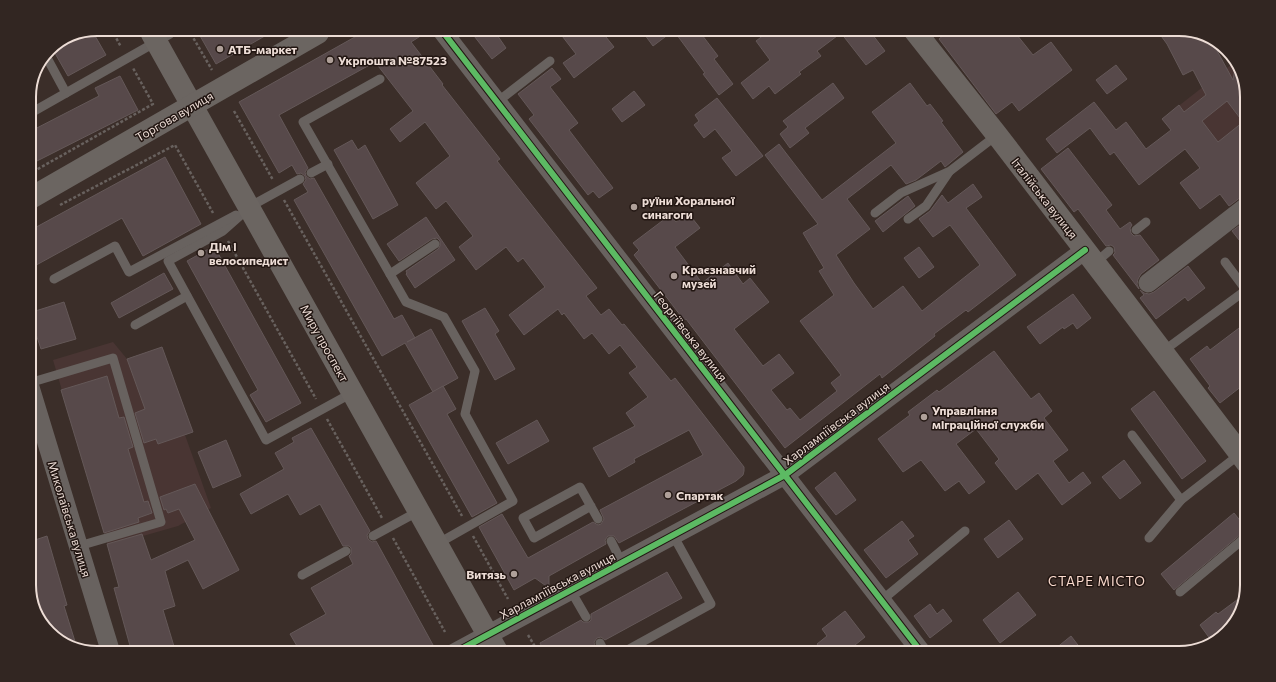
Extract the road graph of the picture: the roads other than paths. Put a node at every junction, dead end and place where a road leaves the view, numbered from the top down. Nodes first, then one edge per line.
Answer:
1 (159, 36) edge
2 (313, 36) edge
3 (446, 36) edge
4 (925, 36) edge
5 (49, 61) edge
6 (550, 61) dead end
7 (380, 79) dead end
8 (66, 93) junction
9 (497, 102) junction
10 (192, 106) junction
11 (36, 110) edge
12 (997, 135) junction
13 (328, 164) junction
14 (950, 171) junction
15 (311, 173) dead end
16 (300, 179) dead end
17 (36, 206) edge
18 (249, 207) junction
19 (1240, 211) edge
20 (875, 213) dead end
21 (908, 219) dead end
22 (1146, 222) dead end
23 (221, 227) junction
24 (1136, 230) dead end
25 (436, 244) dead end
26 (1096, 254) junction
27 (1225, 262) dead end
28 (390, 274) junction
29 (54, 279) dead end
30 (1240, 282) edge
31 (1148, 283) dead end
32 (1240, 294) edge
33 (187, 296) junction
34 (135, 325) dead end
35 (1162, 352) junction
36 (36, 382) edge
37 (352, 393) junction
38 (36, 407) edge
39 (1132, 435) dead end
40 (1240, 454) edge
41 (1240, 462) edge
42 (785, 475) junction
43 (1181, 500) junction
44 (591, 506) junction
45 (419, 511) junction
46 (598, 519) dead end
47 (965, 531) dead end
48 (673, 535) junction
49 (373, 536) dead end
50 (1149, 538) dead end
51 (611, 541) dead end
52 (1240, 542) edge
53 (437, 544) junction
54 (79, 546) junction
55 (346, 551) dead end
56 (622, 562) junction
57 (302, 576) dead end
58 (571, 591) junction
59 (1180, 592) dead end
60 (882, 600) junction
61 (586, 617) dead end
62 (600, 643) dead end
63 (493, 644) edge
64 (110, 646) edge
65 (602, 646) edge
66 (635, 646) edge
67 (917, 646) edge

1 - 8 lane
1 - 10 main road, Миру проспект
2 - 10 main road, Торгова вулиця
3 - 9 street, Георгіївська вулиця
4 - 12 main road, Італійська вулиця
5 - 8 lane
6 - 9 lane
7 - 13 lane
8 - 11 lane
9 - 42 street, Георгіївська вулиця
10 - 17 main road, Торгова вулиця
10 - 18 main road, Миру проспект
12 - 14 lane
12 - 26 main road, Італійська вулиця
13 - 15 lane
13 - 28 lane
14 - 20 lane
14 - 21 lane
16 - 18 lane
18 - 23 lane
18 - 37 main road, Миру проспект
19 - 31 street
22 - 24 lane
23 - 29 lane
23 - 33 lane
25 - 28 lane
26 - 35 main road, Італійська вулиця
26 - 42 street, Харлампіївська вулиця
27 - 30 lane
28 - 53 lane
32 - 35 lane
33 - 34 lane
33 - 37 lane
35 - 40 main road, Італійська вулиця
36 - 54 lane
37 - 45 main road, Миру проспект
38 - 54 street, Миколаївська вулиця
39 - 43 lane
41 - 43 lane
42 - 48 street, Харлампіївська вулиця
42 - 60 street, Георгіївська вулиця
43 - 50 lane
44 - 44 lane
44 - 46 lane
45 - 49 lane
45 - 53 main road, Миру проспект
47 - 60 lane
48 - 56 street, Харлампіївська вулиця
48 - 66 lane
51 - 56 lane
52 - 59 lane
53 - 63 main road, Миру проспект
54 - 64 street, Миколаївська вулиця
55 - 57 lane
56 - 58 street, Харлампіївська вулиця
58 - 61 lane
58 - 63 street, Харлампіївська вулиця
60 - 67 street, Георгіївська вулиця
62 - 65 lane

